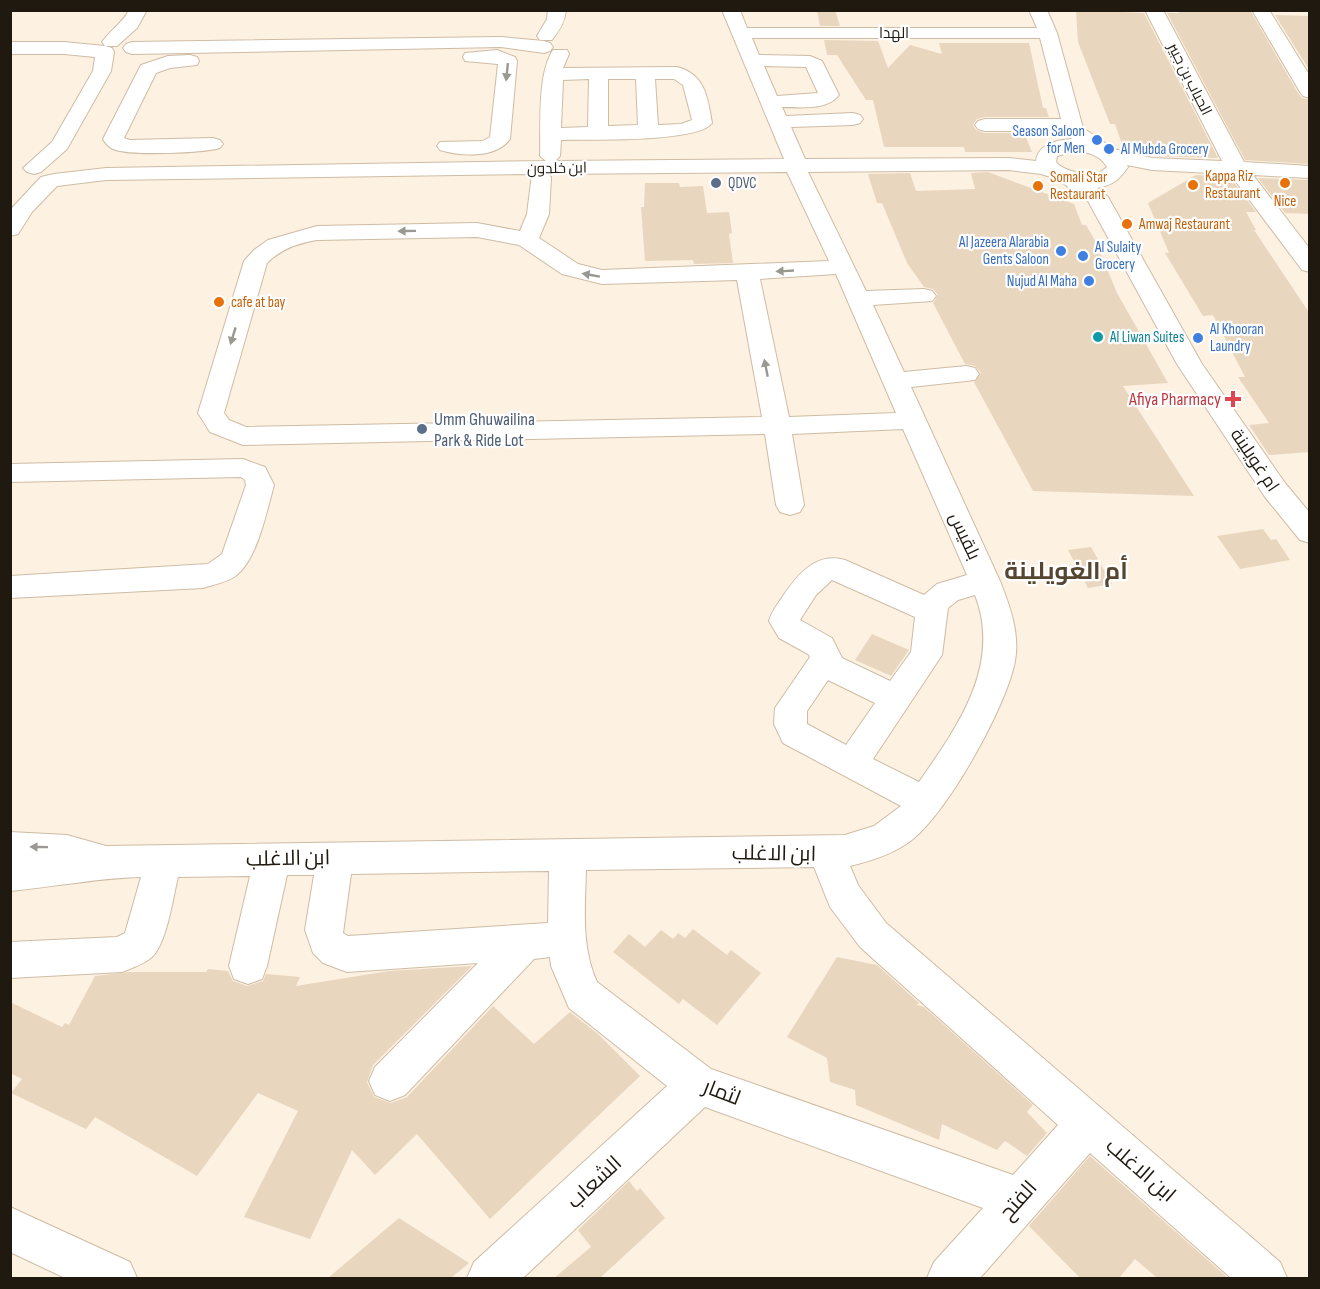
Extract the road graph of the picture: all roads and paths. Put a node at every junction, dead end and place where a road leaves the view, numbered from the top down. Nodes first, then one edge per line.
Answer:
1 (731, 10) edge
2 (1038, 10) edge
3 (1154, 10) edge
4 (1260, 10) edge
5 (556, 15) edge
6 (1048, 33) junction
7 (567, 40) junction
8 (118, 44) edge
9 (747, 47) junction
10 (809, 47) dead end
11 (10, 48) edge
12 (548, 51) junction
13 (462, 57) dead end
14 (200, 61) dead end
15 (645, 73) junction
16 (599, 74) junction
17 (1310, 92) edge
18 (770, 102) junction
19 (778, 122) junction
20 (985, 124) dead end
21 (1073, 128) junction
22 (648, 131) junction
23 (598, 132) junction
24 (551, 134) junction
25 (213, 144) dead end
26 (447, 146) dead end
27 (792, 153) junction
28 (1055, 163) junction
29 (1236, 168) junction
30 (1106, 171) junction
31 (1310, 172) edge
32 (545, 173) junction
33 (37, 175) junction
34 (10, 229) edge
35 (526, 240) junction
36 (1307, 257) edge
37 (844, 267) junction
38 (747, 273) junction
39 (924, 296) dead end
40 (857, 298) junction
41 (966, 374) dead end
42 (894, 381) junction
43 (911, 420) junction
44 (777, 425) junction
45 (257, 435) junction
46 (243, 468) junction
47 (10, 473) edge
48 (790, 505) dead end
49 (1310, 533) edge
50 (985, 581) junction
51 (10, 587) edge
52 (930, 611) junction
53 (824, 664) junction
54 (897, 699) junction
55 (851, 764) junction
56 (925, 802) junction
57 (10, 847) edge
58 (826, 852) junction
59 (568, 854) junction
60 (335, 858) junction
61 (272, 859) junction
62 (164, 861) junction
63 (106, 862) junction
64 (10, 875) edge
65 (566, 938) junction
66 (524, 943) junction
67 (10, 960) edge
68 (248, 966) dead end
69 (390, 1081) dead end
70 (699, 1085) junction
71 (1088, 1123) junction
72 (1019, 1199) junction
73 (10, 1229) edge
74 (114, 1278) edge
75 (490, 1278) edge
76 (950, 1278) edge
77 (1264, 1278) edge

1 - 9 street, بلقيس
2 - 6 street
3 - 29 street, الحباب بن جبير
4 - 17 street
5 - 7 street
5 - 12 street
6 - 9 street, الهدا
6 - 21 street
7 - 12 street
7 - 12 street
8 - 11 street
8 - 12 street
8 - 33 street
9 - 10 street
9 - 18 street, بلقيس
9 - 18 street
12 - 16 street
12 - 24 street
13 -> 26 street
14 - 25 street
15 - 16 street
15 - 22 street
15 - 22 street
16 - 23 street
18 - 19 street, بلقيس
19 - 27 street, بلقيس
19 - 27 street
20 - 21 street
21 - 28 street
21 - 30 street, ام غويلينة
22 - 23 street
23 - 24 street
24 - 32 street
27 - 28 street, ابن خلدون
27 - 32 street, ابن خلدون
27 - 37 street, بلقيس
28 - 30 street, ام غويلينة
28 - 30 street
29 - 30 street
29 - 31 street
29 - 36 street, الحباب بن جبير
30 - 49 street, ام غويلينة
32 - 33 street, ابن خلدون
32 - 35 street
33 - 34 street
38 -> 35 street
35 -> 45 street
37 -> 38 street
37 - 40 street, بلقيس
44 -> 38 street
39 - 40 street
40 - 42 street, بلقيس
41 - 42 street
42 - 43 street, بلقيس
43 - 44 street
43 - 50 street, بلقيس
44 - 45 street
44 - 48 street
45 - 46 street
46 - 47 street
46 - 51 street
50 - 52 street
50 - 56 street, بلقيس
52 - 53 street
52 - 54 street
53 - 54 street
53 - 55 street
54 - 55 street
55 - 56 street
56 - 58 street, بلقيس
63 -> 57 street, ابن الاغلب
58 - 59 street, ابن الاغلب
58 - 71 street, ابن الاغلب
59 - 60 street, ابن الاغلب
59 - 65 street, لثمار
60 - 61 street, ابن الاغلب
60 - 66 street
61 - 62 street, ابن الاغلب
61 - 68 street
62 - 63 street, ابن الاغلب
62 - 67 street
63 - 64 street, ابن الاغلب
65 - 66 street
65 - 70 street, لثمار
66 - 69 street
70 - 72 street, لثمار
70 - 75 street, الشعاب
71 - 72 street, الفتح
71 - 77 street, ابن الاغلب
72 - 76 street, الفتح
73 - 74 street

